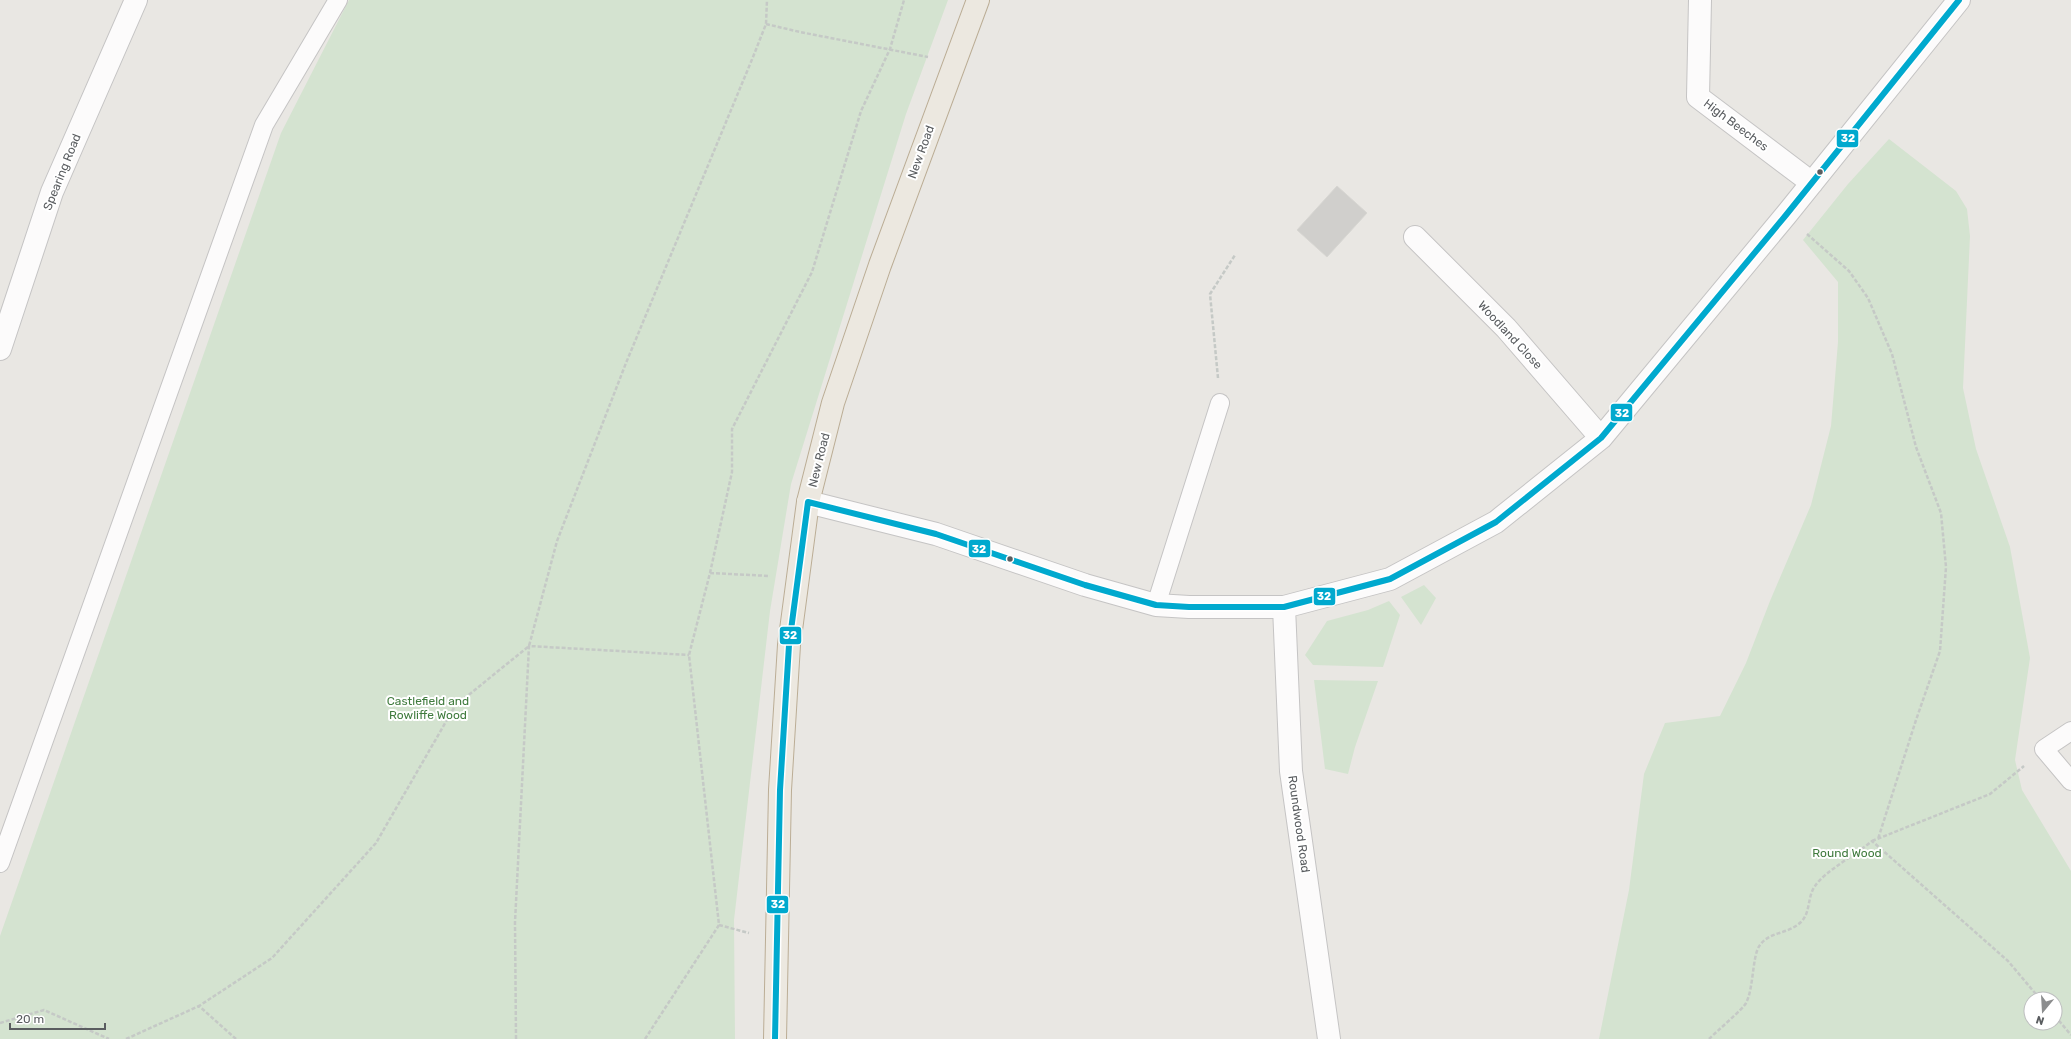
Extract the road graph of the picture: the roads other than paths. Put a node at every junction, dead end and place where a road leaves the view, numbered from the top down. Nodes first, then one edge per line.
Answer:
1 (136, 0) edge
2 (338, 0) edge
3 (978, 0) edge
4 (1700, 0) edge
5 (1958, 0) edge
6 (1812, 182) junction
7 (1415, 237) dead end
8 (0, 349) edge
9 (1220, 402) road end
10 (1601, 438) junction
11 (808, 502) junction
12 (1156, 605) junction
13 (1284, 607) junction
14 (2071, 731) edge
15 (2071, 781) edge
16 (0, 863) edge
17 (775, 1039) edge
18 (1329, 1039) edge

1 - 8 street, Spearing Road
2 - 16 lane
3 - 11 highway, New Road
4 - 6 street, High Beeches
5 - 6 street
6 - 10 street
7 - 10 street, Woodland Close
9 - 12 lane
10 - 13 street
11 - 12 street
11 - 17 highway, New Road
12 - 13 street
13 - 18 street, Roundwood Road
14 - 15 lane

